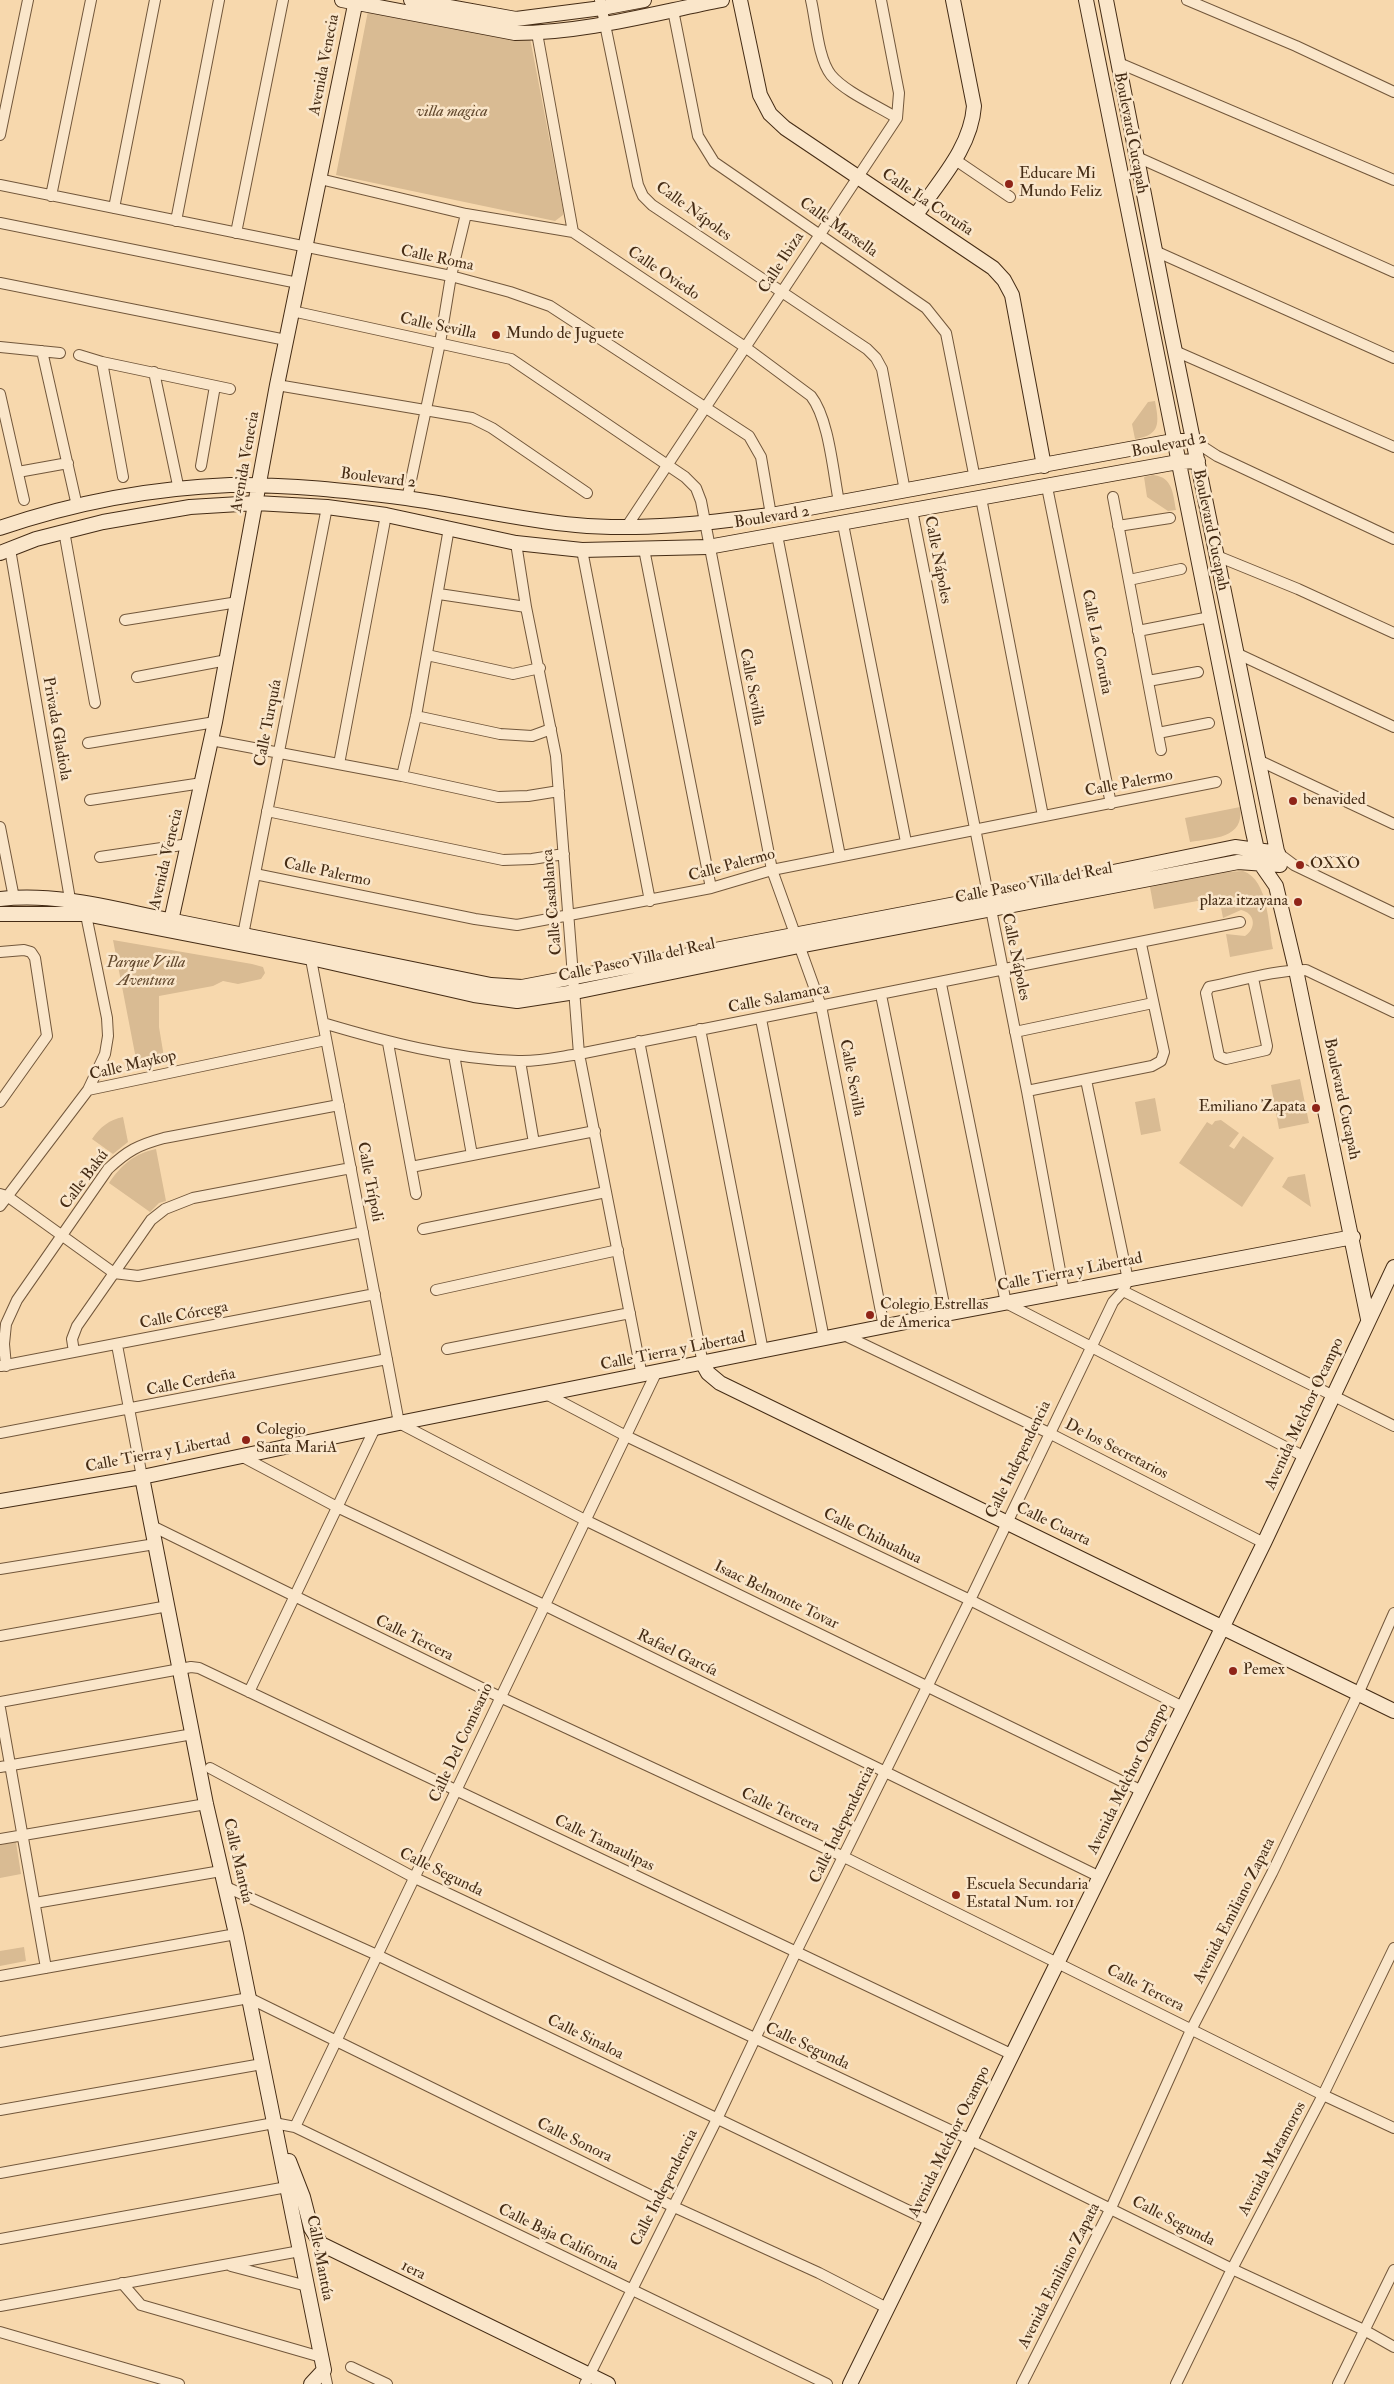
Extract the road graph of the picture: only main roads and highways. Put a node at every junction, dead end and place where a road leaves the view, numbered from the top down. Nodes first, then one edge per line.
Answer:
1 (411, 0) edge
2 (644, 0) edge
3 (722, 0) edge
4 (740, 0) edge
5 (953, 0) edge
6 (1086, 0) edge
7 (1106, 0) edge
8 (351, 1) edge
9 (601, 4) edge
10 (461, 11) edge
11 (1105, 91) junction
12 (1134, 137) junction
13 (916, 215) junction
14 (1138, 268) junction
15 (1170, 327) junction
16 (1173, 441) junction
17 (1194, 441) junction
18 (1198, 461) junction
19 (1178, 462) junction
20 (1044, 466) junction
21 (260, 485) junction
22 (256, 503) junction
23 (0, 528) edge
24 (5, 551) edge
25 (1257, 849) junction
26 (1284, 861) junction
27 (1260, 863) junction
28 (1276, 886) junction
29 (7, 899) edge
30 (988, 904) junction
31 (78, 908) junction
32 (0, 914) edge
33 (170, 926) junction
34 (1352, 1238) junction
35 (1394, 1267) edge
36 (1368, 1319) junction
37 (703, 1364) junction
38 (142, 1477) junction
39 (0, 1501) edge
40 (1222, 1628) junction
41 (1394, 1711) edge
42 (274, 2123) junction
43 (324, 2370) edge
44 (587, 2380) edge
45 (311, 2384) edge
46 (608, 2384) edge
47 (850, 2384) edge

1 - 10 main road
2 - 9 main road
3 - 10 main road
4 - 13 main road, Calle La Coruña
5 - 13 main road
6 - 11 main road, Boulevard Cucapah
7 - 12 main road, Boulevard Cucapah
8 - 10 main road
8 - 21 main road, Avenida Venecia
9 - 10 main road
11 - 12 main road
11 - 14 main road, Boulevard Cucapah
12 - 15 main road, Boulevard Cucapah
13 - 20 main road, Calle La Coruña
14 - 15 main road
14 - 16 main road, Boulevard Cucapah
15 - 17 main road, Boulevard Cucapah
16 - 17 main road, Boulevard 2
16 - 19 main road, Boulevard Cucapah
16 - 20 main road, Boulevard 2
17 - 18 main road, Boulevard Cucapah
18 - 19 main road, Boulevard 2
18 - 26 main road, Boulevard Cucapah
19 - 22 main road, Boulevard 2
19 - 25 main road, Boulevard Cucapah
20 - 21 main road, Boulevard 2
21 - 22 main road, Avenida Venecia
21 - 23 main road, Boulevard 2
22 - 24 main road, Boulevard 2
22 - 33 main road, Avenida Venecia
25 - 26 main road, Calle Paseo Villa del Real
25 - 27 main road, Boulevard Cucapah
25 - 30 main road, Calle Paseo Villa del Real
26 - 27 main road, Calle Paseo Villa del Real
26 - 28 main road, Boulevard Cucapah
27 - 28 main road, Boulevard Cucapah
27 - 30 main road, Calle Paseo Villa del Real
28 - 34 main road, Boulevard Cucapah
29 - 31 main road, Calle Paseo Villa del Real
30 - 33 main road, Calle Paseo Villa del Real
31 - 32 main road, Calle Paseo Villa del Real
31 - 33 main road, Calle Paseo Villa del Real
34 - 36 main road, Boulevard Cucapah
34 - 37 main road, Calle Tierra y Libertad
35 - 36 main road, Avenida Melchor Ocampo
36 - 40 main road, Avenida Melchor Ocampo
37 - 38 main road, Calle Tierra y Libertad
37 - 40 main road, Calle Cuarta
38 - 39 main road, Calle Tierra y Libertad
38 - 42 main road, Calle Mantúa
40 - 41 main road, Calle Cuarta
40 - 47 main road, Avenida Melchor Ocampo
42 - 43 main road, Calle Mantúa
42 - 44 main road, 1era
43 - 45 main road
44 - 46 main road, 1era

